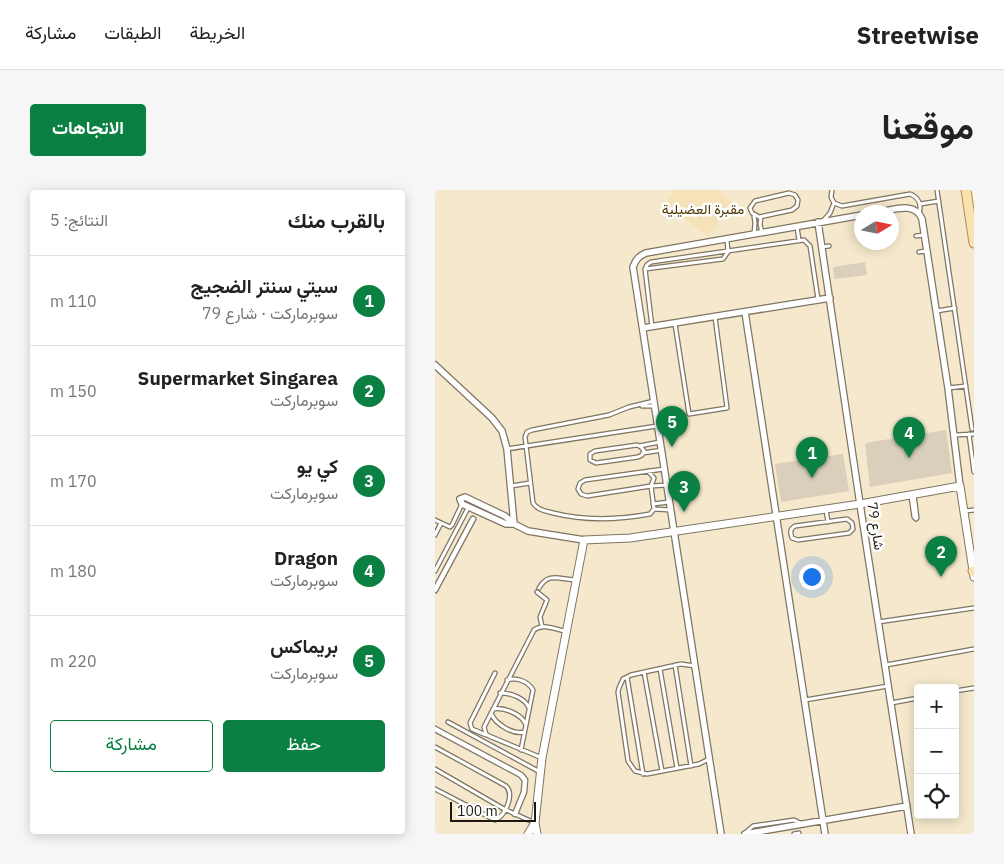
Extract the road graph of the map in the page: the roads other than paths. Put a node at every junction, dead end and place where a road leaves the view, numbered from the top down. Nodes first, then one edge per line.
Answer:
1 (832, 190) edge
2 (937, 190) edge
3 (964, 190) edge
4 (939, 201) junction
5 (834, 203) junction
6 (920, 204) junction
7 (899, 209) edge
8 (919, 213) junction
9 (753, 215) junction
10 (854, 216) edge
11 (761, 217) junction
12 (821, 221) junction
13 (797, 226) junction
14 (763, 234) junction
15 (924, 234) junction
16 (753, 235) junction
17 (916, 236) dead end
18 (973, 239) edge
19 (727, 240) junction
20 (799, 240) junction
21 (829, 246) dead end
22 (822, 247) junction
23 (729, 250) junction
24 (927, 251) junction
25 (919, 252) dead end
26 (832, 261) dead end
27 (824, 262) junction
28 (645, 269) junction
29 (829, 298) junction
30 (818, 300) junction
31 (955, 308) junction
32 (936, 311) junction
33 (745, 312) junction
34 (715, 316) junction
35 (675, 323) junction
36 (652, 327) junction
37 (643, 328) junction
38 (435, 365) edge
39 (966, 386) junction
40 (948, 388) junction
41 (654, 403) junction
42 (658, 426) junction
43 (972, 429) dead end
44 (969, 434) junction
45 (974, 434) edge
46 (954, 436) junction
47 (660, 442) junction
48 (526, 446) junction
49 (639, 446) junction
50 (507, 449) junction
51 (662, 450) junction
52 (643, 453) junction
53 (665, 469) junction
54 (649, 471) junction
55 (974, 472) edge
56 (530, 483) junction
57 (667, 485) junction
58 (511, 486) junction
59 (651, 486) junction
60 (960, 486) junction
61 (912, 494) junction
62 (670, 502) junction
63 (462, 504) junction
64 (860, 504) junction
65 (469, 507) junction
66 (654, 507) junction
67 (826, 508) junction
68 (671, 510) junction
69 (974, 510) edge
70 (964, 511) junction
71 (777, 515) junction
72 (435, 520) edge
73 (473, 520) dead end
74 (828, 522) junction
75 (441, 523) junction
76 (514, 524) junction
77 (675, 531) junction
78 (435, 535) edge
79 (584, 540) junction
80 (435, 571) edge
81 (974, 573) edge
82 (576, 581) junction
83 (435, 590) edge
84 (974, 608) edge
85 (878, 622) junction
86 (541, 626) junction
87 (565, 631) junction
88 (974, 649) edge
89 (675, 665) junction
90 (885, 665) junction
91 (695, 666) junction
92 (660, 669) junction
93 (644, 672) junction
94 (495, 673) dead end
95 (627, 676) junction
96 (507, 680) junction
97 (888, 686) junction
98 (974, 688) edge
99 (959, 690) edge
100 (500, 693) junction
101 (914, 699) edge
102 (805, 700) junction
103 (891, 703) junction
104 (529, 708) junction
105 (492, 711) junction
106 (448, 722) dead end
107 (526, 726) junction
108 (435, 729) edge
109 (525, 732) junction
110 (489, 736) junction
111 (435, 748) edge
112 (521, 750) junction
113 (542, 758) junction
114 (709, 759) junction
115 (691, 766) junction
116 (677, 768) junction
117 (435, 769) edge
118 (662, 771) junction
119 (540, 772) junction
120 (643, 774) junction
121 (435, 789) edge
122 (907, 806) junction
123 (504, 809) junction
124 (515, 814) junction
125 (823, 820) junction
126 (535, 823) junction
127 (803, 824) junction
128 (752, 833) edge
129 (799, 833) edge
130 (528, 834) edge
131 (537, 834) edge
132 (721, 834) edge
133 (745, 834) edge
134 (793, 834) edge
135 (825, 834) edge
136 (911, 834) edge

1 - 5 lane
2 - 4 lane
3 - 18 main road
4 - 6 lane
4 - 31 lane
5 - 6 lane
5 - 12 lane
6 - 8 lane
7 - 8 street
8 - 15 street
9 - 11 lane
9 - 11 lane
9 - 16 lane
10 - 12 street
11 - 14 lane
12 - 13 street
12 - 22 street, شارع 79
13 - 14 street
13 - 20 lane
14 - 16 street
15 - 17 lane
15 - 24 street
16 - 19 street
19 - 23 lane
19 - 37 street
20 - 23 lane
20 - 30 lane
21 - 22 lane
22 - 27 street, شارع 79
23 - 28 lane
23 - 28 lane
24 - 25 lane
24 - 32 street
26 - 27 lane
27 - 29 street, شارع 79
28 - 36 lane
29 - 30 street
29 - 64 street, شارع 79
30 - 33 street
31 - 32 lane
31 - 39 lane
32 - 40 street
33 - 34 street
33 - 71 street
34 - 35 street
34 - 35 lane
35 - 36 street
36 - 37 street
37 - 41 street
38 - 50 street
39 - 40 lane
39 - 43 lane
40 - 46 street
41 - 42 street
41 - 48 lane
42 - 47 street
42 - 48 lane
44 - 45 lane
44 - 46 lane
44 - 55 lane
46 - 60 street
47 - 49 lane
47 - 51 street
48 - 50 lane
48 - 56 lane
49 - 52 lane
49 - 52 lane
50 - 58 street
51 - 52 lane
51 - 53 street
53 - 54 lane
53 - 57 street
54 - 59 lane
54 - 59 lane
56 - 58 lane
56 - 66 lane
57 - 59 lane
57 - 62 street
58 - 76 street
59 - 66 lane
60 - 61 street
60 - 70 street
61 - 61 lane
61 - 64 street
62 - 66 lane
62 - 68 street
63 - 65 street
63 - 75 lane
63 - 76 street
64 - 67 street
64 - 85 street, شارع 79
65 - 76 street
65 - 80 lane
66 - 68 lane
67 - 71 street
67 - 74 lane
68 - 77 street
69 - 70 lane
70 - 81 street
71 - 77 street
71 - 102 street
72 - 75 lane
73 - 83 street
74 - 74 lane
75 - 78 lane
76 - 79 street
77 - 79 street
77 - 91 street
79 - 82 street
82 - 86 lane
82 - 87 street
84 - 85 lane
85 - 90 street, شارع 79
86 - 87 lane
86 - 96 lane
87 - 113 street
88 - 90 lane
89 - 91 lane
89 - 92 lane
89 - 115 lane
90 - 97 street, شارع 79
91 - 114 street
92 - 93 lane
92 - 116 lane
93 - 95 lane
93 - 118 lane
94 - 110 lane
95 - 120 lane
95 - 120 lane
96 - 100 lane
96 - 104 lane
97 - 102 lane
97 - 103 street, شارع 79
98 - 99 lane
100 - 104 lane
100 - 105 lane
101 - 103 lane
102 - 125 street
103 - 122 street, شارع 79
104 - 107 lane
105 - 107 lane
105 - 109 lane
105 - 110 lane
106 - 119 lane
107 - 109 lane
108 - 124 street
109 - 112 lane
110 - 112 lane
111 - 123 lane
112 - 113 lane
113 - 119 street
114 - 115 lane
114 - 132 street
115 - 116 lane
116 - 118 lane
117 - 123 lane
118 - 120 lane
119 - 126 street
121 - 123 lane
122 - 125 street
122 - 136 street, شارع 79
123 - 124 lane
124 - 126 lane
125 - 127 street
125 - 135 street
126 - 130 street
126 - 131 street
127 - 128 street
127 - 133 lane
128 - 133 street
129 - 134 lane

